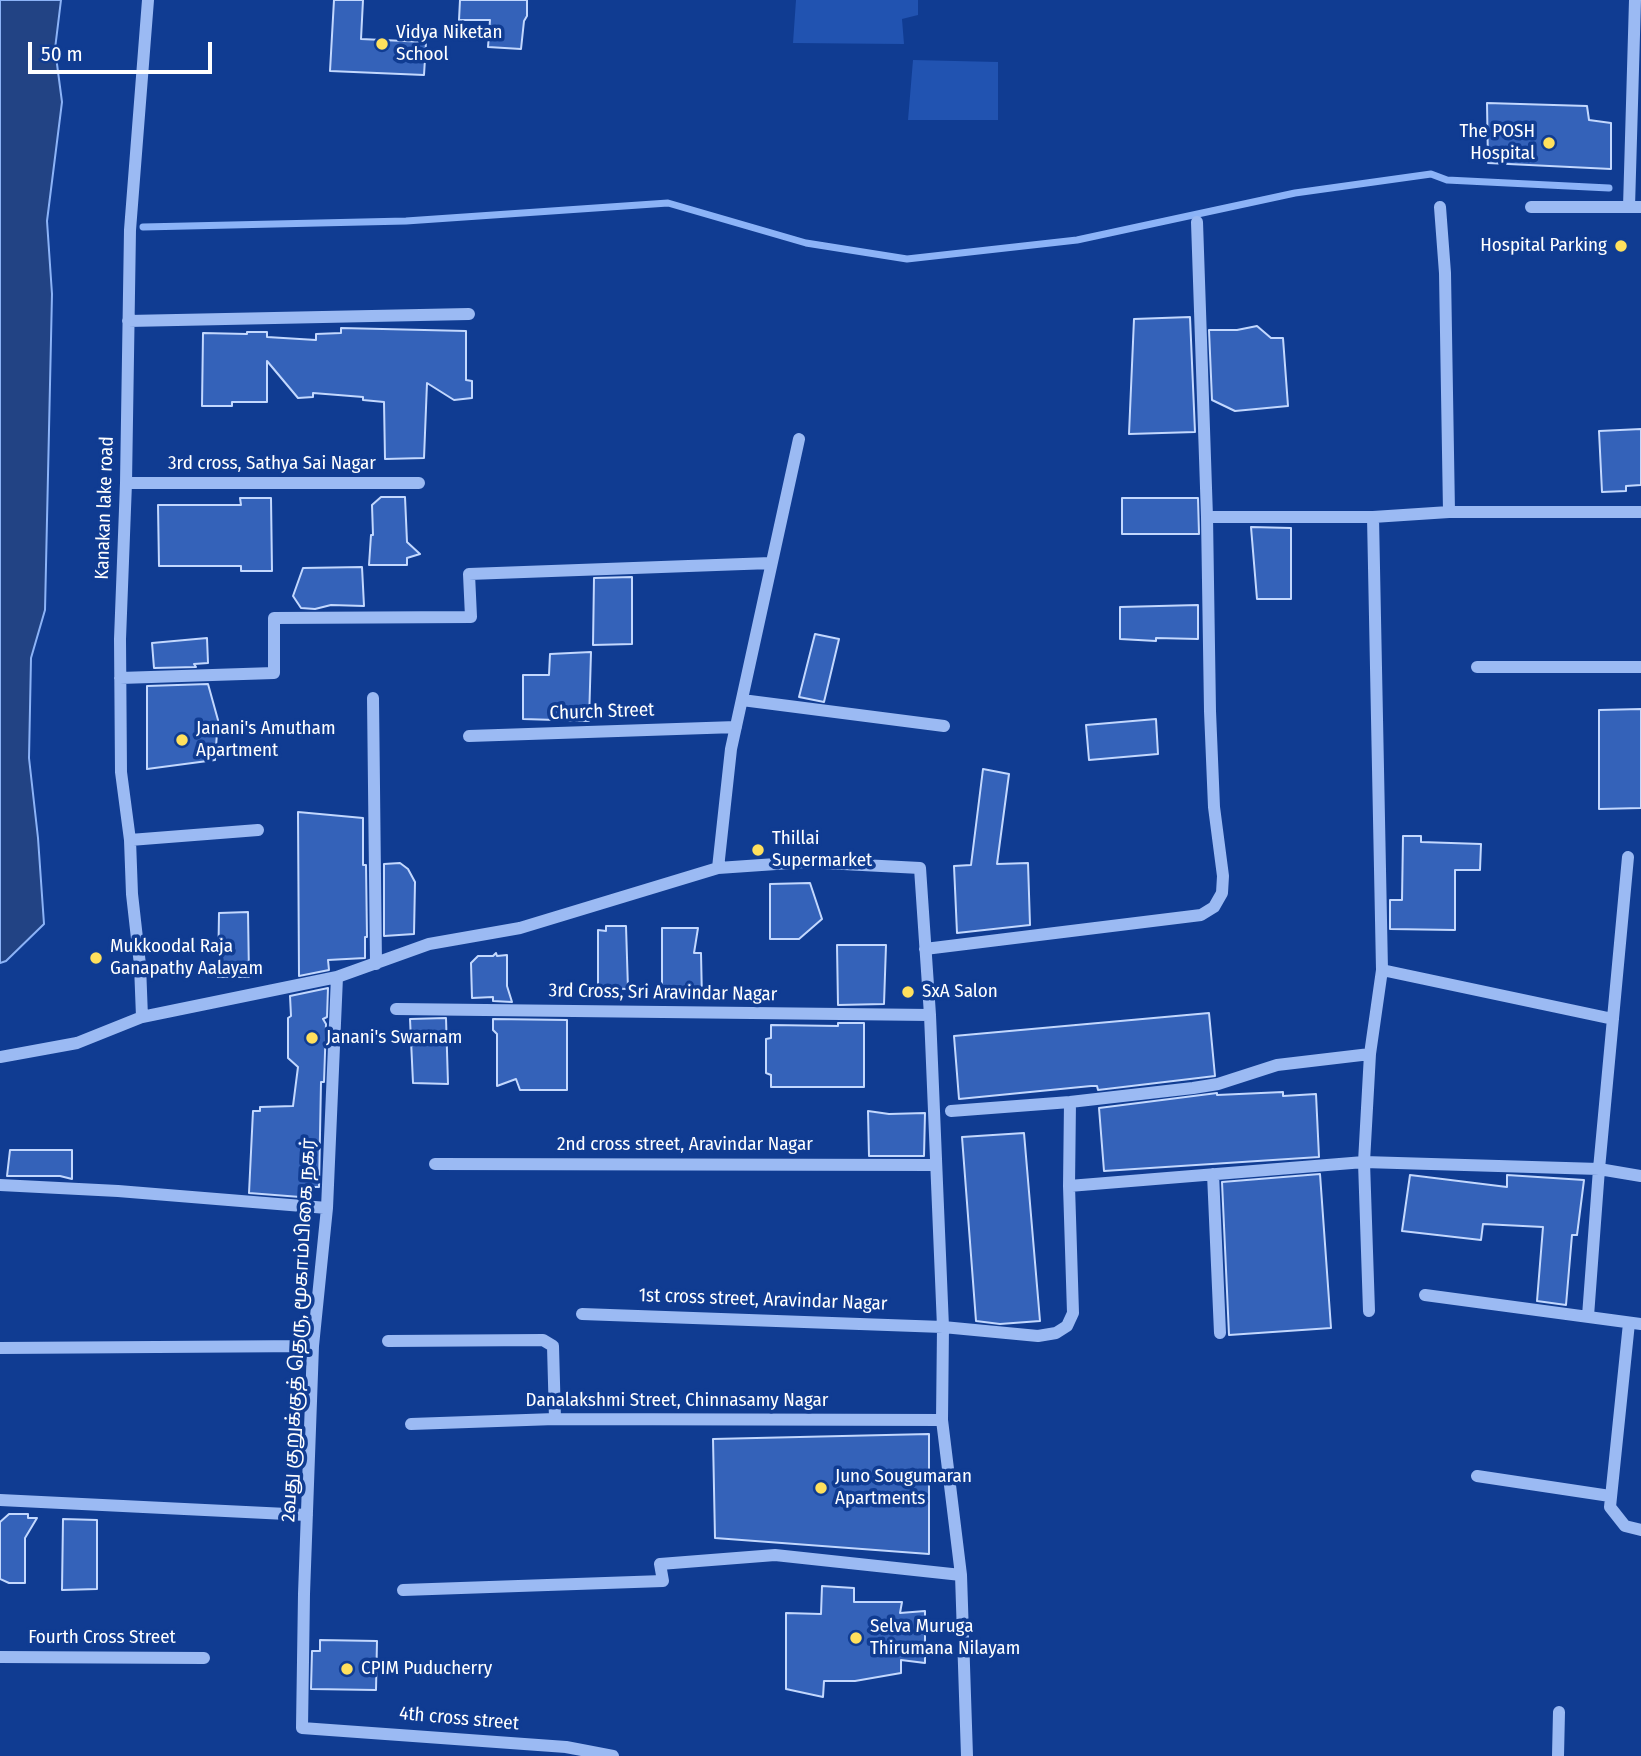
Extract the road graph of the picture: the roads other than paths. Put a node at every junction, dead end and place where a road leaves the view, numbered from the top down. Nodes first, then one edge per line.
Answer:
1 (148, 0) edge
2 (1635, 0) edge
3 (1440, 207) dead end
4 (1531, 207) dead end
5 (1635, 207) edge
6 (1197, 222) dead end
7 (469, 314) dead end
8 (128, 321) junction
9 (799, 439) dead end
10 (126, 483) junction
11 (419, 483) dead end
12 (1448, 512) junction
13 (1641, 512) edge
14 (1207, 517) junction
15 (1373, 517) junction
16 (772, 563) junction
17 (1477, 667) dead end
18 (1641, 667) edge
19 (120, 678) junction
20 (373, 698) dead end
21 (742, 700) junction
22 (944, 726) dead end
23 (736, 727) junction
24 (469, 736) dead end
25 (258, 830) dead end
26 (130, 840) junction
27 (1628, 857) dead end
28 (718, 868) junction
29 (925, 948) junction
30 (376, 964) junction
31 (1381, 970) junction
32 (337, 976) junction
33 (396, 1009) dead end
34 (930, 1015) junction
35 (142, 1017) junction
36 (1613, 1019) junction
37 (1370, 1054) junction
38 (0, 1057) edge
39 (1070, 1102) junction
40 (951, 1111) dead end
41 (1364, 1162) junction
42 (435, 1164) dead end
43 (936, 1165) junction
44 (1599, 1169) junction
45 (1213, 1174) junction
46 (1641, 1176) edge
47 (0, 1185) edge
48 (1069, 1186) junction
49 (327, 1208) junction
50 (1425, 1295) dead end
51 (1369, 1311) dead end
52 (582, 1314) dead end
53 (1588, 1316) junction
54 (1635, 1323) edge
55 (943, 1327) junction
56 (1220, 1333) dead end
57 (388, 1341) dead end
58 (313, 1346) junction
59 (0, 1348) edge
60 (555, 1419) junction
61 (942, 1420) junction
62 (411, 1424) dead end
63 (1477, 1476) dead end
64 (1610, 1496) junction
65 (0, 1500) edge
66 (307, 1515) junction
67 (1641, 1530) edge
68 (961, 1575) junction
69 (403, 1590) dead end
70 (0, 1657) edge
71 (204, 1658) dead end
72 (1559, 1712) dead end
73 (302, 1728) joint
74 (612, 1756) edge
75 (967, 1756) edge
76 (1558, 1756) edge

1 - 8 street, Kanakan lake road
2 - 5 street
3 - 12 street
4 - 5 street
6 - 14 street
7 - 8 street
8 - 10 street, Kanakan lake road
9 - 16 street
10 - 11 street, 3rd cross, Sathya Sai Nagar
10 - 19 street, Kanakan lake road
12 - 13 street
12 - 15 street
14 - 15 street
14 - 29 street
15 - 31 street
16 - 19 street
16 - 21 street
17 - 18 street
19 - 26 street, Kanakan lake road
20 - 30 street
21 - 22 street
21 - 23 street
23 - 24 street, Church Street
23 - 28 street
25 - 26 street
26 - 35 street, Kanakan lake road
27 - 36 street
28 - 29 street
28 - 30 street
29 - 34 street
30 - 32 street
31 - 36 street
31 - 37 street
32 - 35 street
32 - 49 street, 2வது குறுக்குத் தெரு, மூகாம்பிகை நகர்
33 - 34 street, 3rd Cross, Sri Aravindar Nagar
34 - 43 street
35 - 38 street
36 - 44 street
37 - 39 street
37 - 41 street
39 - 40 street
39 - 48 street, 1st cross street, Aravindar Nagar
41 - 44 street
41 - 45 street
41 - 51 street
42 - 43 street, 2nd cross street, Aravindar Nagar
43 - 55 street
44 - 46 street
44 - 53 street
45 - 48 street
45 - 56 street
47 - 49 street
48 - 55 street, 1st cross street, Aravindar Nagar
49 - 58 street, 2வது குறுக்குத் தெரு, மூகாம்பிகை நகர்
50 - 53 street
52 - 55 street, 1st cross street, Aravindar Nagar
53 - 54 street
54 - 64 street
55 - 61 street
57 - 60 street
58 - 59 street
58 - 66 street, 2வது குறுக்குத் தெரு, மூகாம்பிகை நகர்
60 - 61 street, Danalakshmi Street, Chinnasamy Nagar
60 - 62 street, Danalakshmi Street, Chinnasamy Nagar
61 - 68 street
63 - 64 street
64 - 67 street
65 - 66 street
66 - 73 street, 2வது குறுக்குத் தெரு, மூகாம்பிகை நகர்
68 - 69 street
68 - 75 street
70 - 71 street, Fourth Cross Street
72 - 76 street
73 - 74 street, 4th cross street

